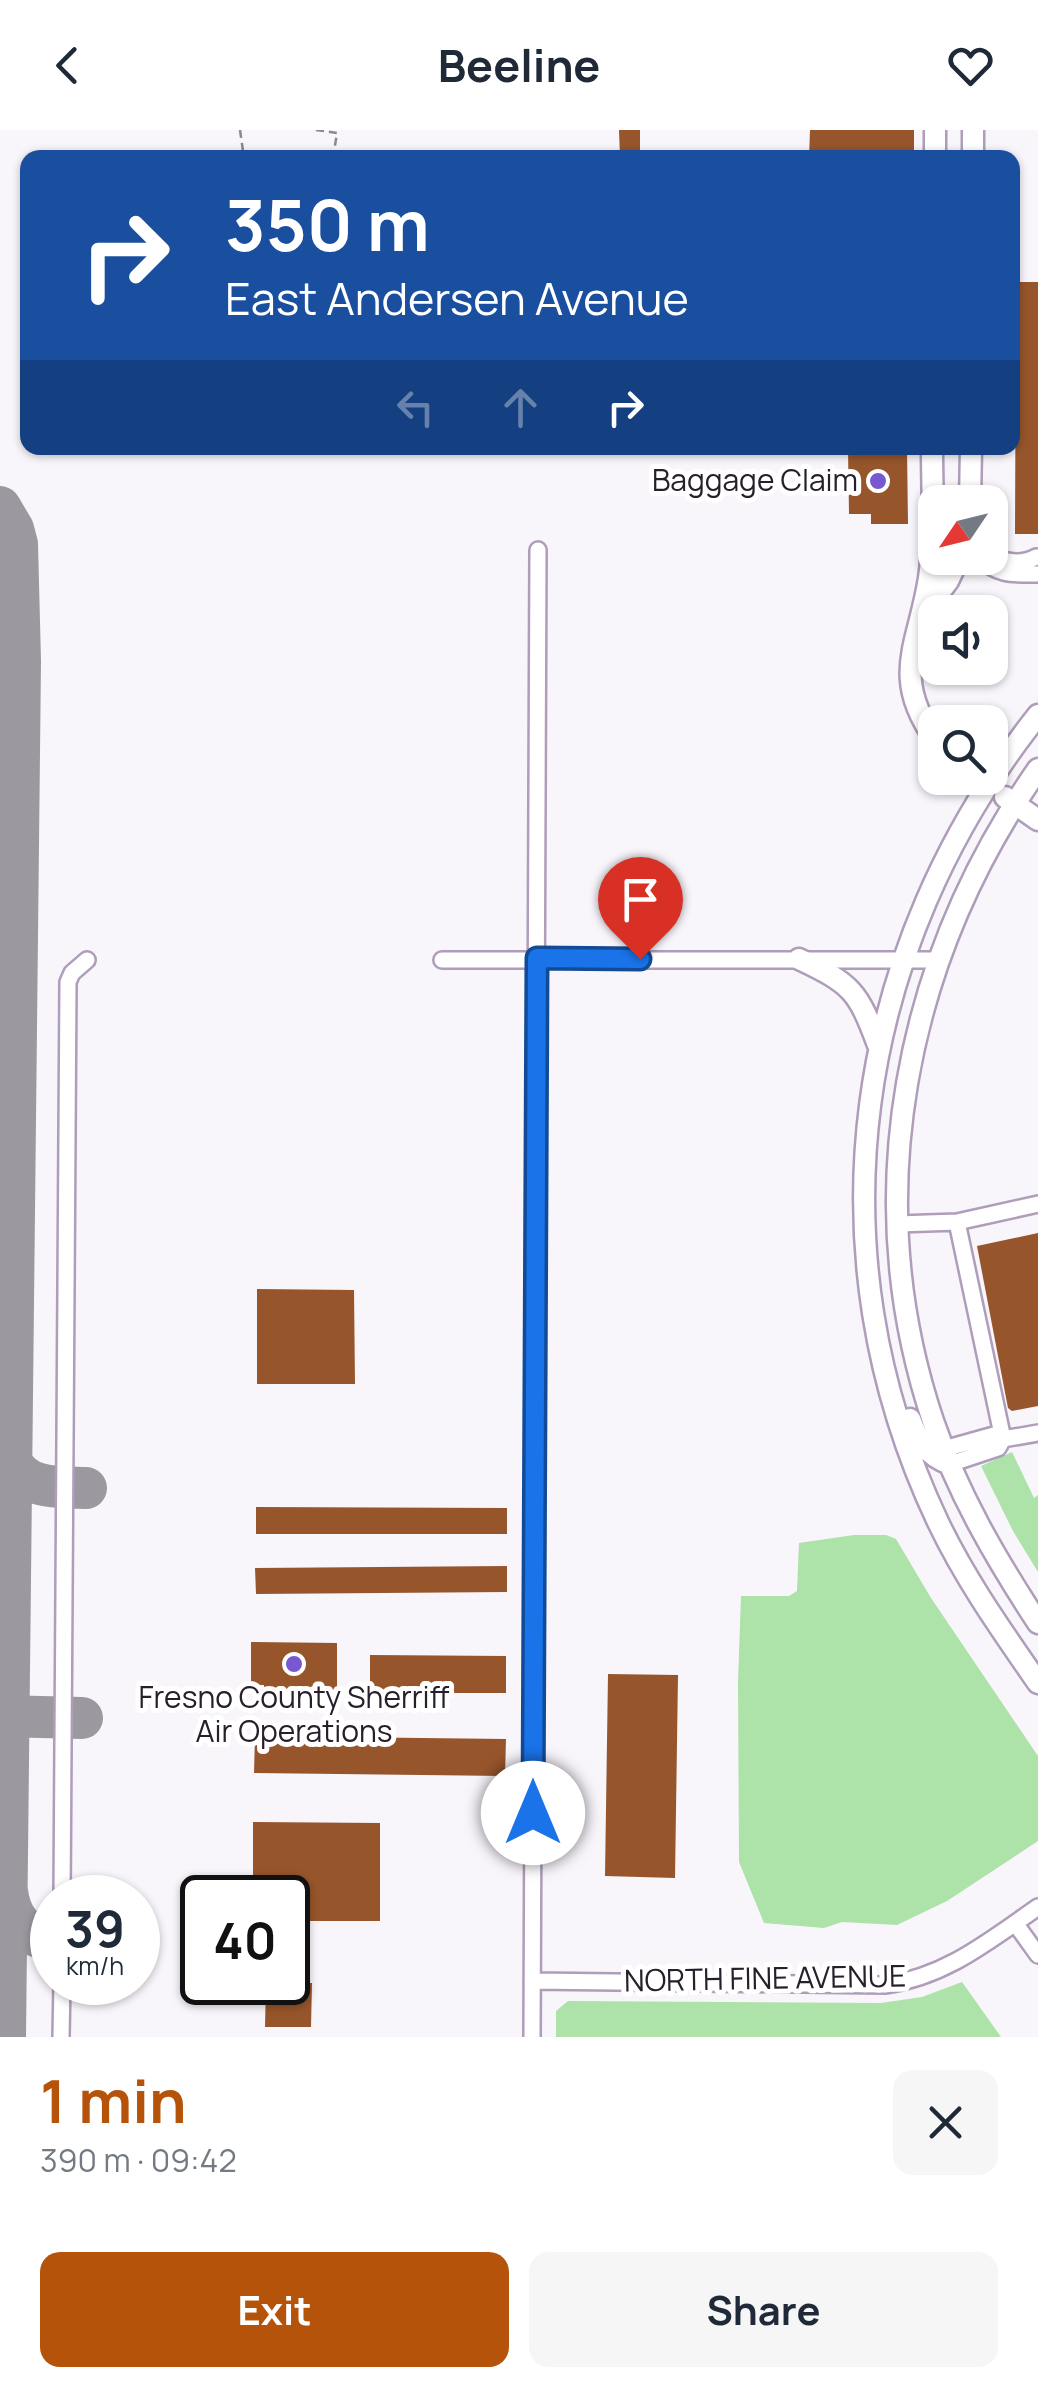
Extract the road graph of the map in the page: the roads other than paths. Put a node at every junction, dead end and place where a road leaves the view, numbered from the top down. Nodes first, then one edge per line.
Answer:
1 (932, 455) edge
2 (971, 455) edge
3 (970, 485) edge
4 (538, 550) dead end
5 (1008, 561) edge
6 (1037, 566) edge
7 (1008, 571) edge
8 (925, 595) edge
9 (918, 624) edge
10 (918, 713) edge
11 (1038, 715) edge
12 (1008, 755) edge
13 (1008, 762) edge
14 (1036, 778) edge
15 (977, 795) edge
16 (1002, 795) edge
17 (1014, 804) junction
18 (1038, 820) edge
19 (537, 958) junction
20 (87, 960) dead end
21 (442, 960) dead end
22 (799, 960) junction
23 (902, 960) junction
24 (937, 960) junction
25 (878, 1046) junction
26 (1038, 1204) edge
27 (958, 1222) junction
28 (898, 1224) junction
29 (871, 1303) junction
30 (1038, 1432) edge
31 (1004, 1438) junction
32 (947, 1457) junction
33 (1038, 1623) edge
34 (1038, 1683) edge
35 (62, 1875) edge
36 (1038, 1907) edge
37 (1015, 1923) junction
38 (1038, 1956) edge
39 (532, 1980) junction
40 (62, 2005) edge
41 (61, 2037) edge
42 (532, 2037) edge

1 - 8 main road
2 - 3 main road
4 - 19 street
5 - 6 street
6 - 7 street
9 - 10 main road
11 - 12 main road
13 - 14 main road
14 - 17 main road
15 - 23 main road
16 - 17 main road
17 - 18 main road
17 - 24 main road
19 - 21 street
19 - 22 street
19 - 39 street
20 - 35 street
22 - 23 street
22 - 25 main road
23 - 24 street
23 - 25 main road
24 - 28 main road
25 - 29 main road
26 - 27 street
27 - 28 street
27 - 31 street
28 - 32 main road
29 - 32 main road
29 - 34 main road
30 - 31 street
31 - 32 street
32 - 33 main road
36 - 37 street, NORTH FINE AVENUE
37 - 38 street
37 - 39 street, NORTH FINE AVENUE
39 - 42 street
40 - 41 street

